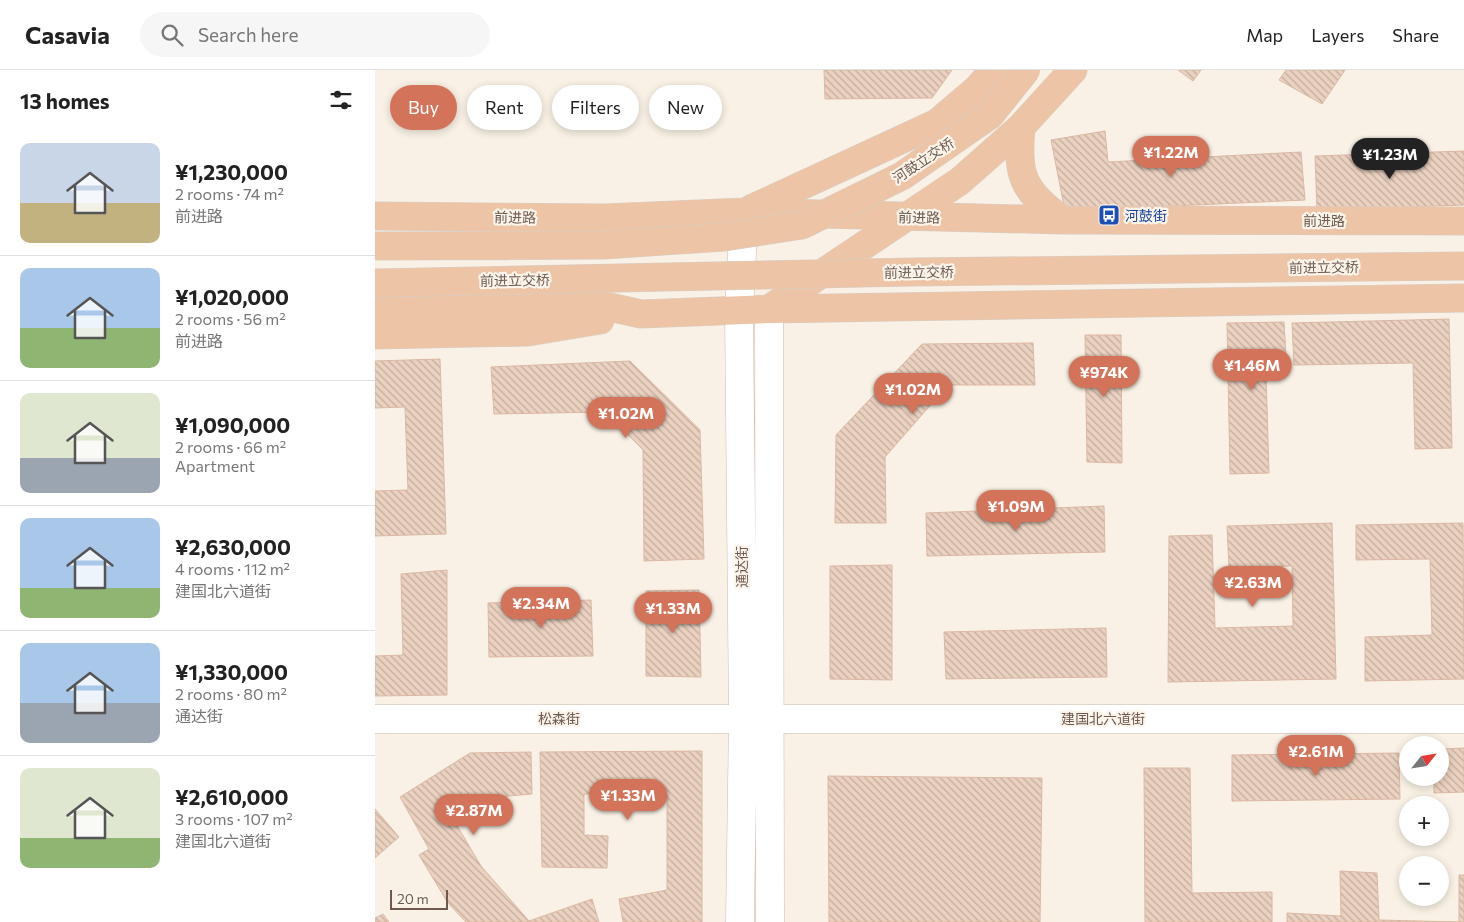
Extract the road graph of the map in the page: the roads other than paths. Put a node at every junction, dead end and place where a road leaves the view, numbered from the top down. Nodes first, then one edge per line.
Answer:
1 (994, 70) edge
2 (1025, 70) edge
3 (1073, 70) edge
4 (1021, 126) junction
5 (744, 212) junction
6 (375, 216) edge
7 (907, 216) junction
8 (1062, 220) junction
9 (1464, 220) edge
10 (375, 246) edge
11 (1464, 266) edge
12 (375, 283) edge
13 (1464, 298) edge
14 (769, 309) junction
15 (375, 311) edge
16 (739, 312) junction
17 (641, 314) junction
18 (375, 335) edge
19 (743, 718) junction
20 (769, 718) junction
21 (375, 719) edge
22 (1464, 719) edge
23 (740, 922) edge
24 (770, 922) edge

1 - 5 highway
2 - 10 highway, 河鼓立交桥, bridge
3 - 4 highway
4 - 7 highway
4 - 8 highway
5 - 6 highway, 前进路
5 - 7 highway, 前进路
5 - 16 main road, 通达街
7 - 8 highway, 前进路
7 - 14 highway
8 - 9 highway, 前进路
11 - 12 highway, 前进立交桥, bridge
13 - 14 highway
14 - 16 highway
14 - 20 main road, 通达街
15 - 17 highway
16 - 17 highway
16 - 19 main road, 通达街
17 - 18 highway
19 - 20 main road, 建国北六道街
19 - 21 main road, 松森街
19 - 23 main road, 通达街
20 - 22 main road, 建国北六道街
20 - 24 main road, 通达街

